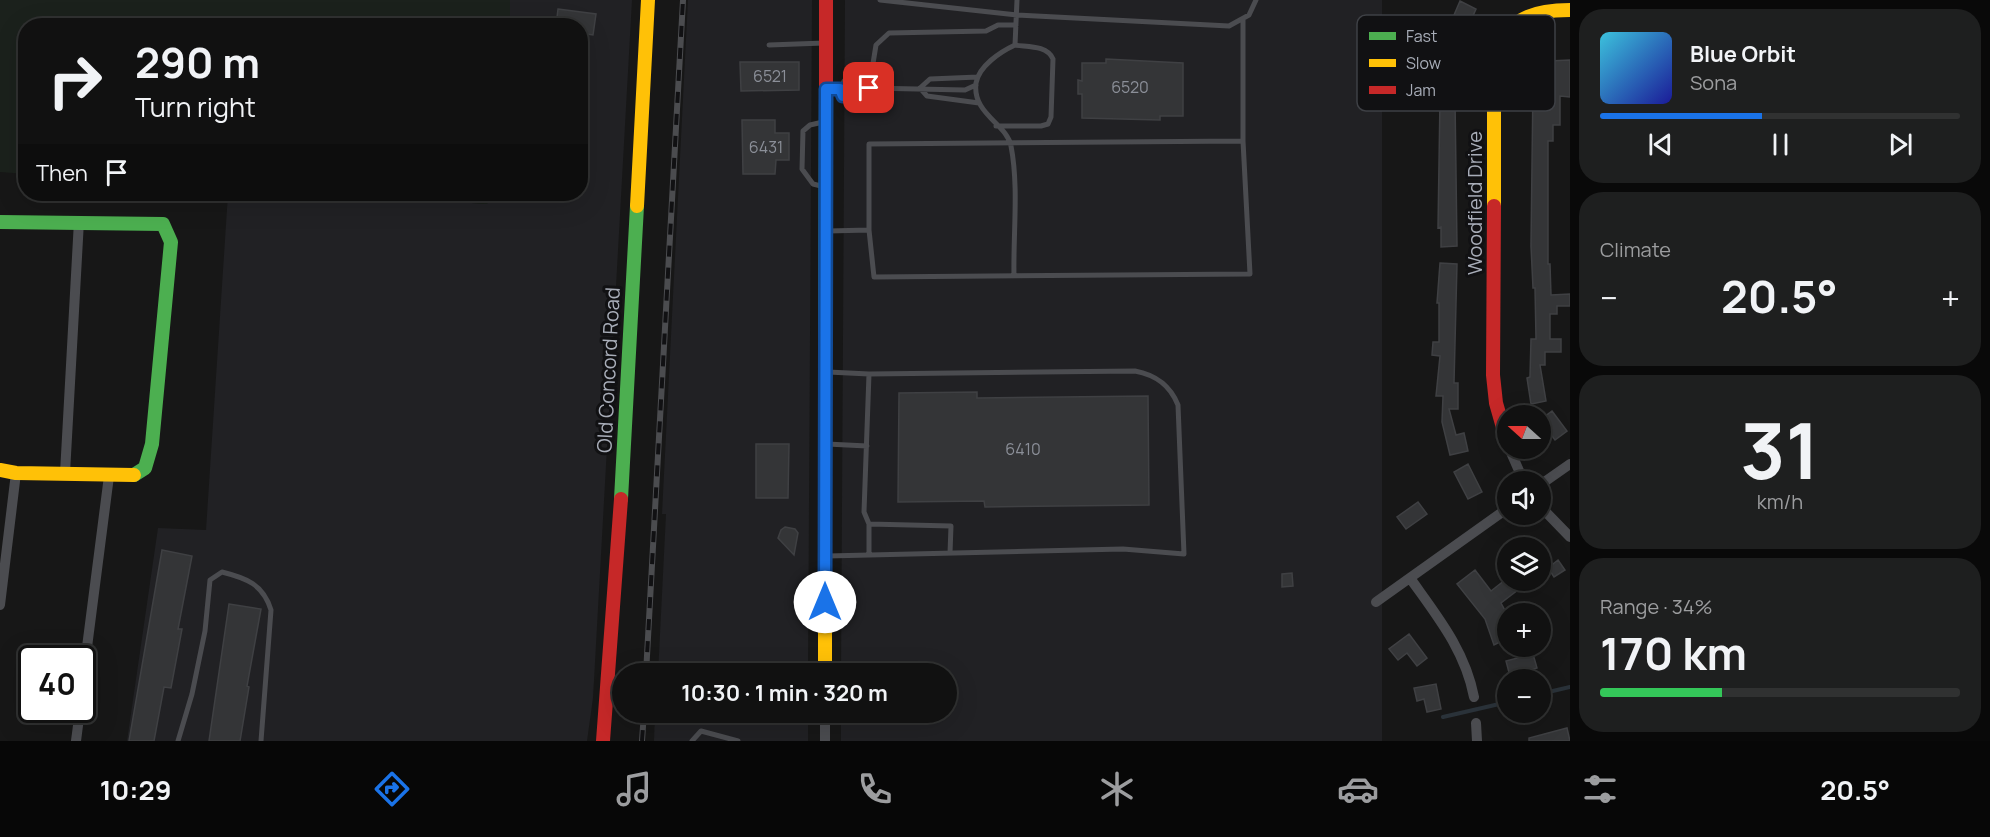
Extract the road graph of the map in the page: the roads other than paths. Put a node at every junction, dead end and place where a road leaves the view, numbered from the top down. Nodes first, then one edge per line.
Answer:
1 (648, 0) edge
2 (826, 0) edge
3 (880, 0) edge
4 (1017, 0) edge
5 (1256, 0) edge
6 (1570, 10) edge
7 (1017, 15) junction
8 (1530, 15) edge
9 (1243, 20) junction
10 (1016, 25) junction
11 (825, 43) junction
12 (769, 45) dead end
13 (1015, 45) junction
14 (978, 77) junction
15 (976, 85) junction
16 (867, 88) junction
17 (920, 88) junction
18 (833, 89) junction
19 (979, 103) junction
20 (1494, 111) edge
21 (826, 122) junction
22 (996, 126) junction
23 (1243, 141) junction
24 (1011, 143) junction
25 (826, 188) junction
26 (79, 220) junction
27 (0, 222) edge
28 (869, 230) junction
29 (826, 231) junction
30 (1014, 276) junction
31 (826, 372) junction
32 (869, 374) junction
33 (1497, 407) edge
34 (826, 444) junction
35 (867, 446) junction
36 (1570, 464) edge
37 (0, 470) edge
38 (16, 473) junction
39 (65, 473) junction
40 (109, 476) junction
41 (1551, 477) edge
42 (1497, 516) edge
43 (1551, 517) edge
44 (869, 524) junction
45 (1570, 537) edge
46 (3, 553) edge
47 (950, 553) junction
48 (869, 555) junction
49 (825, 556) junction
50 (1410, 578) junction
51 (1376, 602) dead end
52 (0, 605) edge
53 (87, 645) edge
54 (825, 663) edge
55 (1474, 697) dead end
56 (78, 723) edge
57 (825, 723) edge
58 (1476, 723) dead end
59 (75, 741) edge
60 (178, 741) edge
61 (261, 741) edge
62 (603, 741) edge
63 (692, 741) edge
64 (738, 741) edge
65 (825, 741) edge
66 (1477, 741) edge

1 - 62 street, Old Concord Road
2 - 11 street
3 - 7 lane
4 - 7 lane
5 - 9 lane
6 - 8 street, Woodfield Drive
7 - 9 lane
7 - 10 lane
9 - 23 lane
10 - 13 lane
10 - 16 lane
11 - 12 lane
11 - 18 street
13 - 14 lane
13 - 22 lane
14 - 15 lane
14 - 17 lane
15 - 17 lane
15 - 19 lane
16 - 17 lane
16 - 18 lane
16 - 18 lane
17 - 19 lane
18 - 21 street
19 - 22 lane
20 - 33 street, Woodfield Drive
21 - 25 street
21 - 25 lane
22 - 24 lane
23 - 24 lane
23 - 30 lane
24 - 28 lane
24 - 30 lane
25 - 29 street
26 - 27 street
26 - 39 street
26 - 40 street
28 - 29 lane
28 - 30 lane
29 - 31 street
31 - 32 lane
31 - 34 street
32 - 35 lane
32 - 47 lane
34 - 35 lane
34 - 49 street
35 - 44 lane
36 - 41 street
37 - 38 street
38 - 39 street
38 - 46 street
39 - 40 street
40 - 53 street
42 - 50 street
43 - 45 street
44 - 47 lane
44 - 48 lane
46 - 52 street
47 - 48 lane
48 - 49 lane
49 - 54 street
50 - 51 street
50 - 55 street
56 - 59 street
57 - 65 street
58 - 66 street
60 - 61 lane
63 - 64 lane

